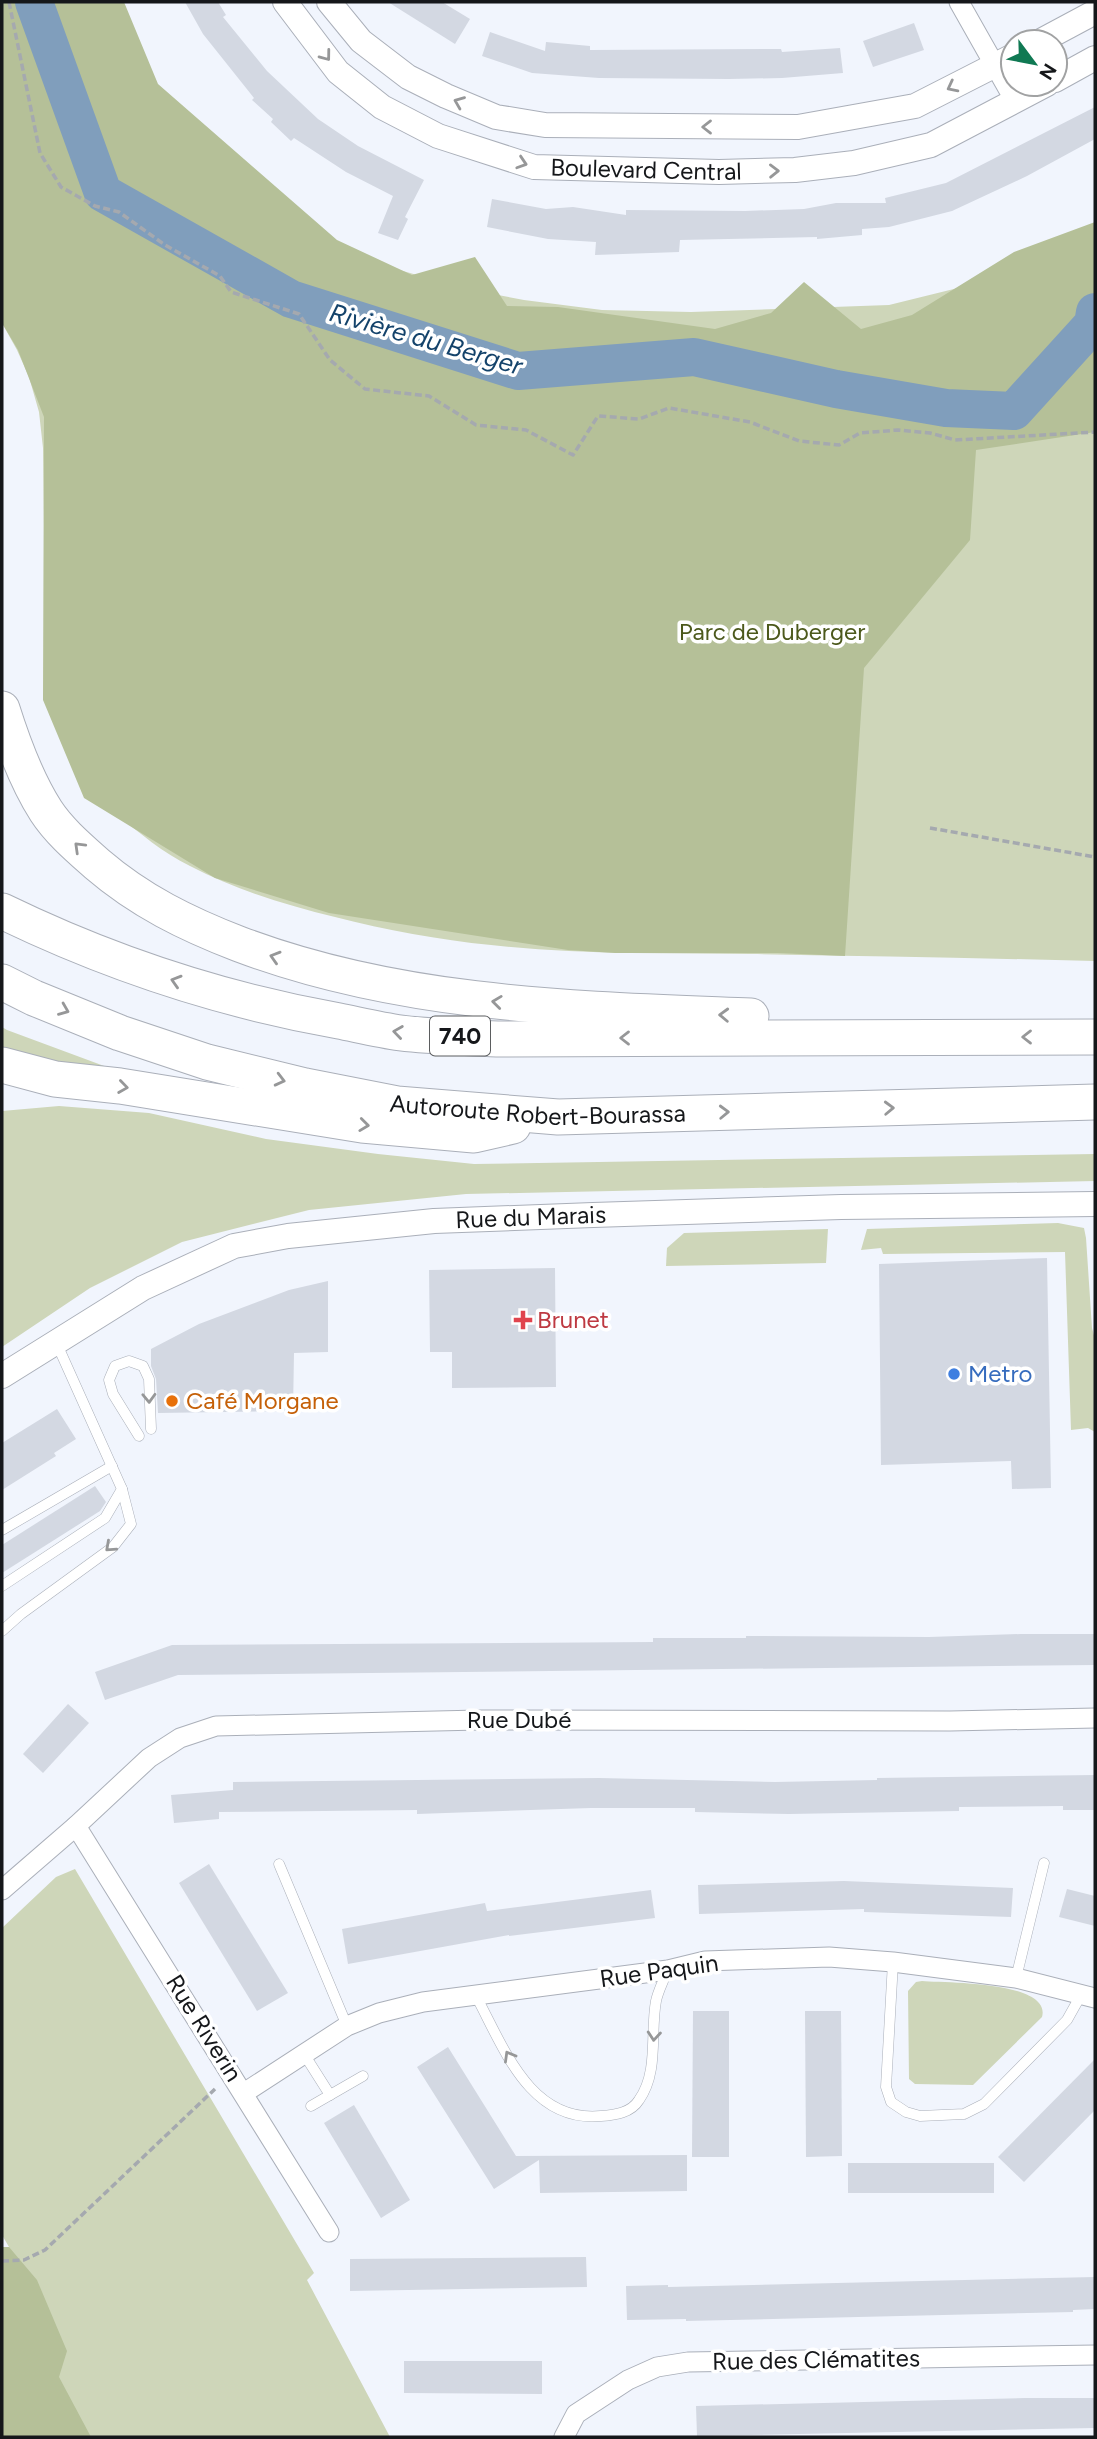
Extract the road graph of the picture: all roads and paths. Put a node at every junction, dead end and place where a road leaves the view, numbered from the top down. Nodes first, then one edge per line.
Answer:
1 (9, 2) edge
2 (285, 2) edge
3 (329, 2) edge
4 (960, 2) edge
5 (1095, 12) edge
6 (1065, 28) edge
7 (999, 54) edge
8 (1095, 58) edge
9 (999, 64) edge
10 (1069, 72) edge
11 (1014, 98) edge
12 (1021, 98) edge
13 (1015, 101) junction
14 (1095, 432) edge
15 (2, 709) edge
16 (930, 828) dead end
17 (1095, 856) edge
18 (2, 911) edge
19 (2, 982) edge
20 (1095, 1037) edge
21 (938, 1038) junction
22 (2, 1065) edge
23 (55, 1079) junction
24 (2, 1085) edge
25 (1095, 1102) edge
26 (558, 1117) junction
27 (1095, 1204) edge
28 (55, 1342) junction
29 (2, 1376) edge
30 (150, 1429) dead end
31 (139, 1436) dead end
32 (112, 1466) junction
33 (122, 1489) junction
34 (2, 1530) edge
35 (2, 1586) edge
36 (2, 1631) edge
37 (1095, 1718) edge
38 (76, 1826) junction
39 (1044, 1863) dead end
40 (279, 1864) dead end
41 (2, 1890) edge
42 (893, 1962) junction
43 (668, 1970) junction
44 (1016, 1978) junction
45 (476, 1996) junction
46 (1088, 1996) edge
47 (347, 2026) junction
48 (304, 2054) junction
49 (232, 2073) junction
50 (363, 2076) dead end
51 (244, 2093) junction
52 (330, 2095) junction
53 (311, 2106) dead end
54 (329, 2232) dead end
55 (2, 2261) edge
56 (1095, 2355) edge
57 (564, 2437) edge

1 - 14 path
2 -> 13 street, Boulevard Central
9 -> 3 street, Boulevard Central
4 - 7 street
5 - 6 street
8 - 10 street
11 - 13 street
12 - 13 street, Boulevard Central
21 -> 15 highway
16 - 17 path
21 -> 18 highway, 740
19 -> 26 highway, Autoroute Robert-Bourassa
20 -> 21 highway, 740
22 - 23 highway
23 - 24 highway
23 -> 26 highway
26 -> 25 highway, Autoroute Robert-Bourassa
27 - 28 street, Rue du Marais
28 - 29 street, Rue du Marais
28 - 32 lane
31 -> 30 lane
32 - 33 lane
32 - 34 lane
33 - 35 lane
33 -> 36 lane
37 - 38 street, Rue Dubé
38 - 41 street, Rue Dubé
38 - 49 street, Rue Riverin
39 - 44 lane
40 - 47 lane
42 - 43 street, Rue Paquin
42 - 44 street, Rue Paquin
42 - 46 lane
43 - 45 street, Rue Paquin
43 -> 45 lane
44 - 46 street, Rue Paquin
45 - 47 street, Rue Paquin
47 - 48 street, Rue Paquin
48 - 51 street, Rue Paquin
48 - 52 lane
49 - 51 street, Rue Riverin
49 - 55 path
50 - 52 lane
51 - 54 street, Rue Riverin
52 - 53 lane
56 - 57 street, Rue des Clématites

